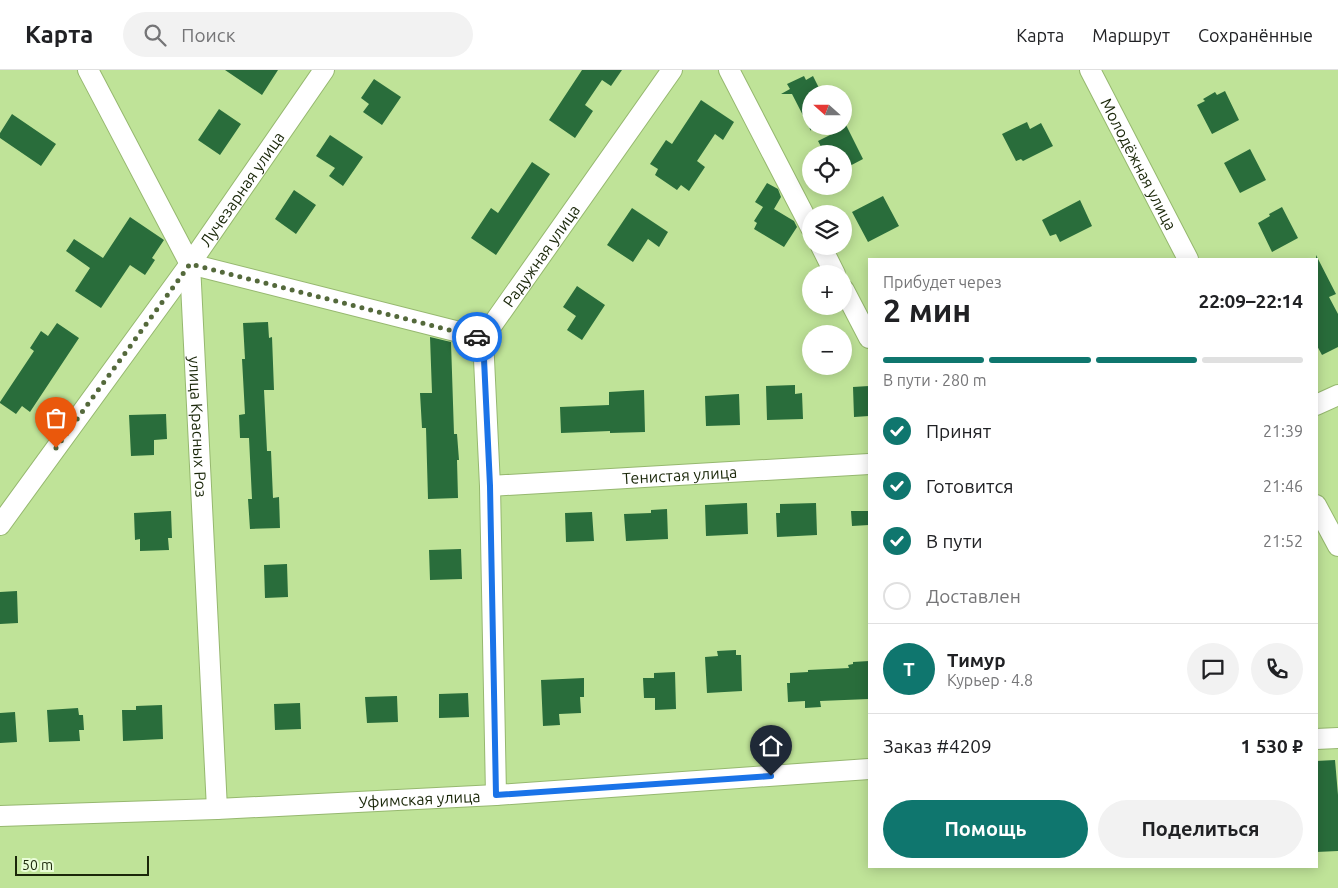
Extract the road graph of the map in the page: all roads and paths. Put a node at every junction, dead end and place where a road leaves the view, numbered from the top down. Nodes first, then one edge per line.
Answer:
1 (88, 70) edge
2 (324, 70) edge
3 (672, 70) edge
4 (729, 70) edge
5 (1090, 70) edge
6 (802, 211) edge
7 (1187, 258) edge
8 (190, 264) junction
9 (852, 305) edge
10 (868, 336) edge
11 (483, 338) junction
12 (1338, 395) edge
13 (1318, 404) edge
14 (868, 464) edge
15 (490, 486) junction
16 (1318, 509) edge
17 (0, 525) edge
18 (1338, 546) edge
19 (1338, 738) edge
20 (1318, 739) edge
21 (868, 769) edge
22 (496, 795) junction
23 (217, 810) junction
24 (0, 816) edge

1 - 8 street, улица Красных Роз
2 - 8 street, Лучезарная улица
3 - 11 street, Радужная улица
4 - 6 street
5 - 7 street, Молодёжная улица
8 - 11 street
8 - 17 street, Лучезарная улица
8 - 23 street, улица Красных Роз
9 - 10 street
11 - 15 street
12 - 13 street
14 - 15 street, Тенистая улица
15 - 22 street
16 - 18 street
19 - 20 street
21 - 22 street, Уфимская улица
22 - 23 street, Уфимская улица
23 - 24 street, Уфимская улица

